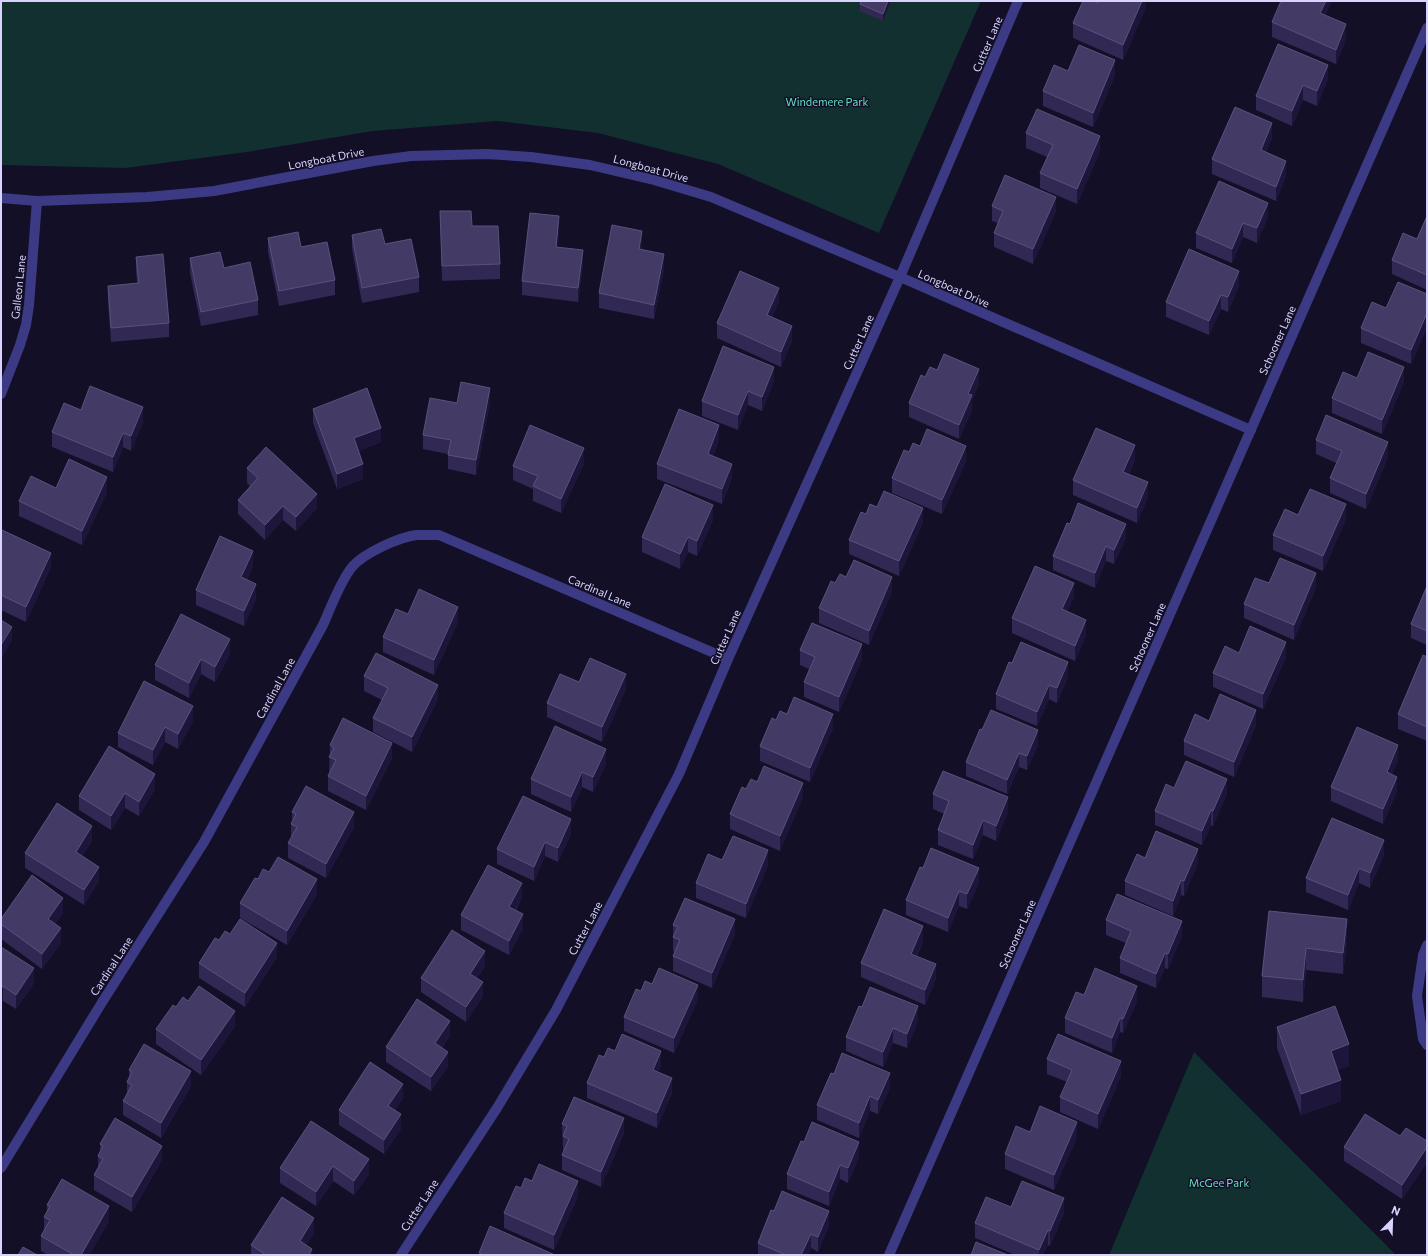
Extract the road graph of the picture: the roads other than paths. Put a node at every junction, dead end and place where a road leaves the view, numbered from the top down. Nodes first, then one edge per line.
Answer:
1 (1018, 1) edge
2 (1427, 28) edge
3 (1, 198) edge
4 (37, 202) junction
5 (900, 277) junction
6 (1, 394) edge
7 (1251, 430) junction
8 (728, 659) junction
9 (1427, 945) edge
10 (1427, 1045) edge
11 (1, 1168) edge
12 (400, 1255) edge
13 (889, 1255) edge

1 - 5 street, Cutter Lane
2 - 7 street, Schooner Lane
3 - 4 street, Longboat Drive
4 - 5 street, Longboat Drive
4 - 6 street, Galleon Lane
5 - 7 street, Longboat Drive
5 - 8 street, Cutter Lane
7 - 13 street, Schooner Lane
8 - 11 street, Cardinal Lane
8 - 12 street, Cutter Lane
9 - 10 street

